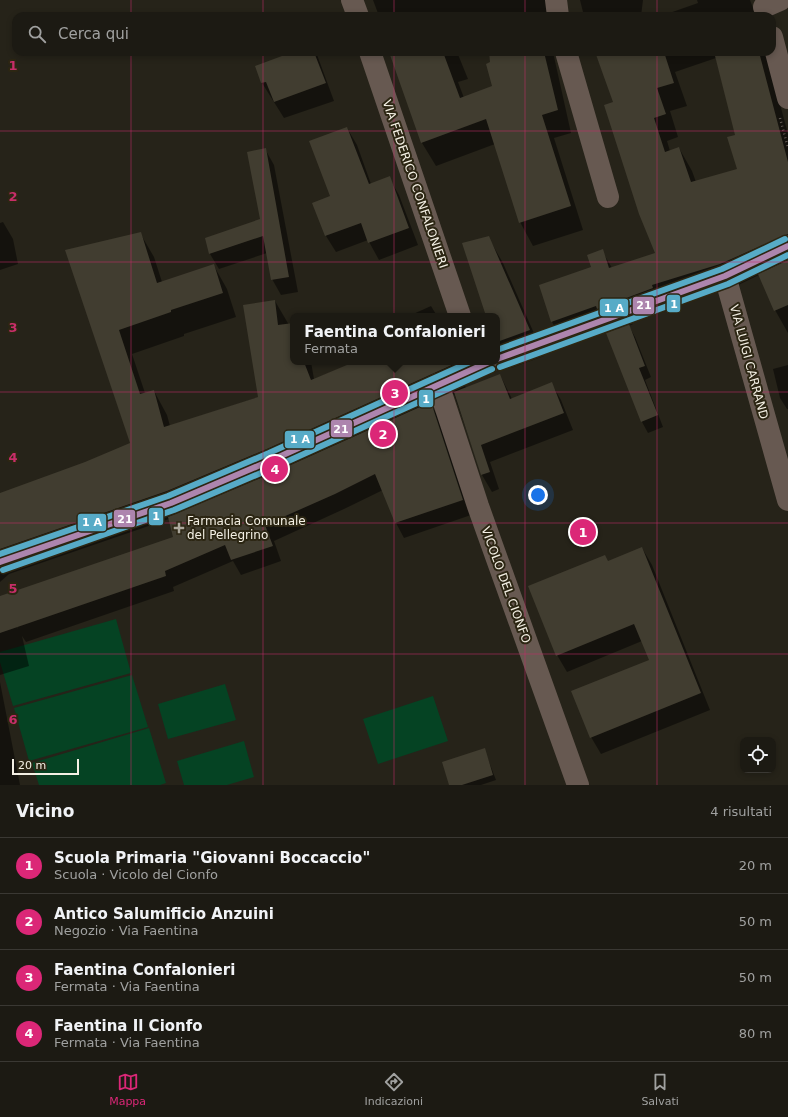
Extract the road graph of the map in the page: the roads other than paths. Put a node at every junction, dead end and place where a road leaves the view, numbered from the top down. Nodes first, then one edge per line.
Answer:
1 (352, 0) edge
2 (556, 0) edge
3 (356, 12) edge
4 (558, 12) edge
5 (776, 52) edge
6 (371, 56) edge
7 (567, 56) edge
8 (788, 98) edge
9 (608, 197) dead end
10 (788, 246) edge
11 (725, 276) junction
12 (459, 313) edge
13 (500, 357) edge
14 (479, 365) edge
15 (438, 384) junction
16 (780, 447) edge
17 (788, 500) edge
18 (0, 562) edge
19 (578, 785) edge

1 - 3 street
2 - 4 street
5 - 8 street
6 - 12 street, VIA FEDERICO CONFALONIERI
7 - 9 street
10 - 11 street
11 - 13 street
11 - 16 street, VIA LUIGI CARRAND
14 - 15 street
15 - 18 street
15 - 19 street, VICOLO DEL CIONFO
16 - 17 street, VIA LUIGI CARRAND

